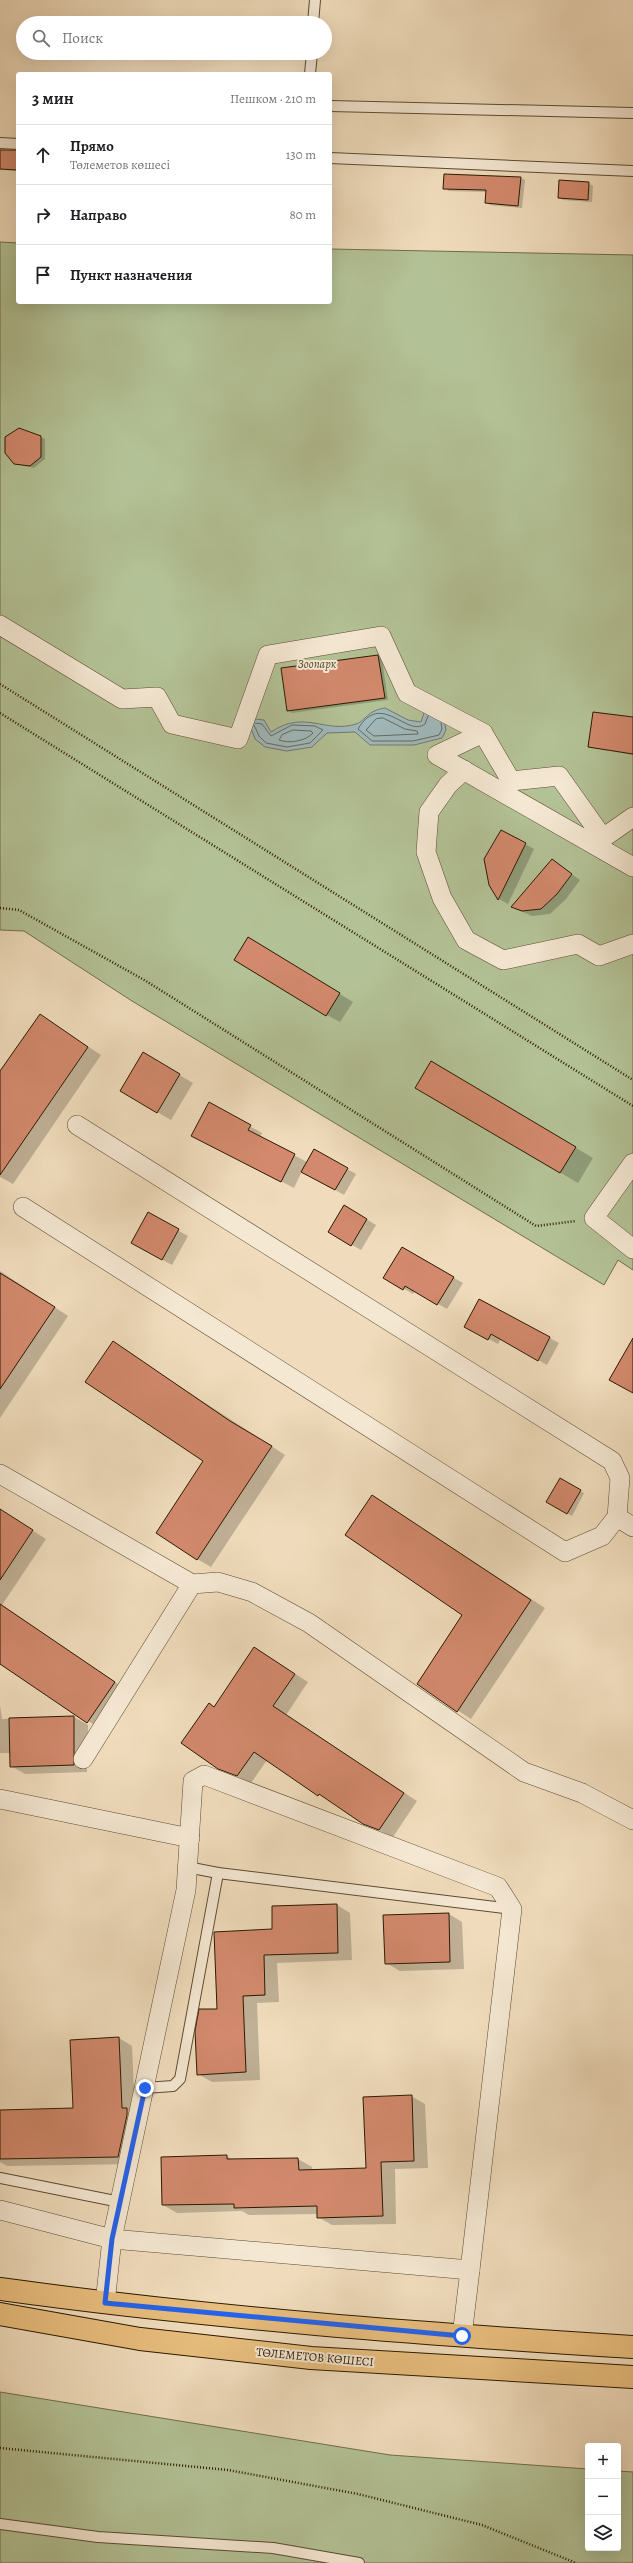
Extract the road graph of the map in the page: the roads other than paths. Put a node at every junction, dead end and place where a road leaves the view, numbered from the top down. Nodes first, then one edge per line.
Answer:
1 (315, 0) edge
2 (314, 16) edge
3 (311, 60) edge
4 (310, 72) edge
5 (332, 106) edge
6 (633, 112) edge
7 (0, 143) edge
8 (16, 144) edge
9 (332, 158) edge
10 (633, 171) edge
11 (0, 626) edge
12 (483, 733) junction
13 (464, 770) junction
14 (633, 817) edge
15 (633, 867) edge
16 (633, 944) edge
17 (77, 1125) dead end
18 (633, 1163) edge
19 (24, 1207) dead end
20 (633, 1249) edge
21 (0, 1474) edge
22 (617, 1517) junction
23 (633, 1527) edge
24 (192, 1584) junction
25 (83, 1760) dead end
26 (0, 1798) edge
27 (633, 1820) edge
28 (190, 1838) junction
29 (187, 1867) junction
30 (218, 1874) junction
31 (512, 1908) junction
32 (145, 2088) junction
33 (0, 2178) edge
34 (120, 2202) junction
35 (0, 2210) edge
36 (112, 2239) junction
37 (470, 2270) junction
38 (0, 2288) edge
39 (105, 2303) junction
40 (0, 2314) edge
41 (462, 2336) junction
42 (633, 2347) edge
43 (633, 2377) edge
44 (0, 2524) edge
45 (359, 2563) edge

1 - 2 lane
3 - 4 lane
5 - 6 lane
7 - 8 lane
9 - 10 lane
11 - 12 street
12 - 13 street
12 - 14 street
13 - 15 street
13 - 16 street
17 - 22 street
18 - 20 street
19 - 22 street
21 - 24 street
22 - 23 street
24 - 25 street
24 - 27 street
26 - 28 street
28 - 29 street
28 - 31 street
29 - 30 lane
29 - 32 street
30 - 31 lane
30 - 32 lane
31 - 37 street
32 - 34 street
33 - 34 lane
34 - 36 street
35 - 36 street
36 - 37 street
36 - 39 street
37 - 41 street
38 - 39 main road
39 - 41 main road
40 - 43 main road, ТӨЛЕМЕТОВ КӨШЕСІ
41 - 42 main road
44 - 45 lane

